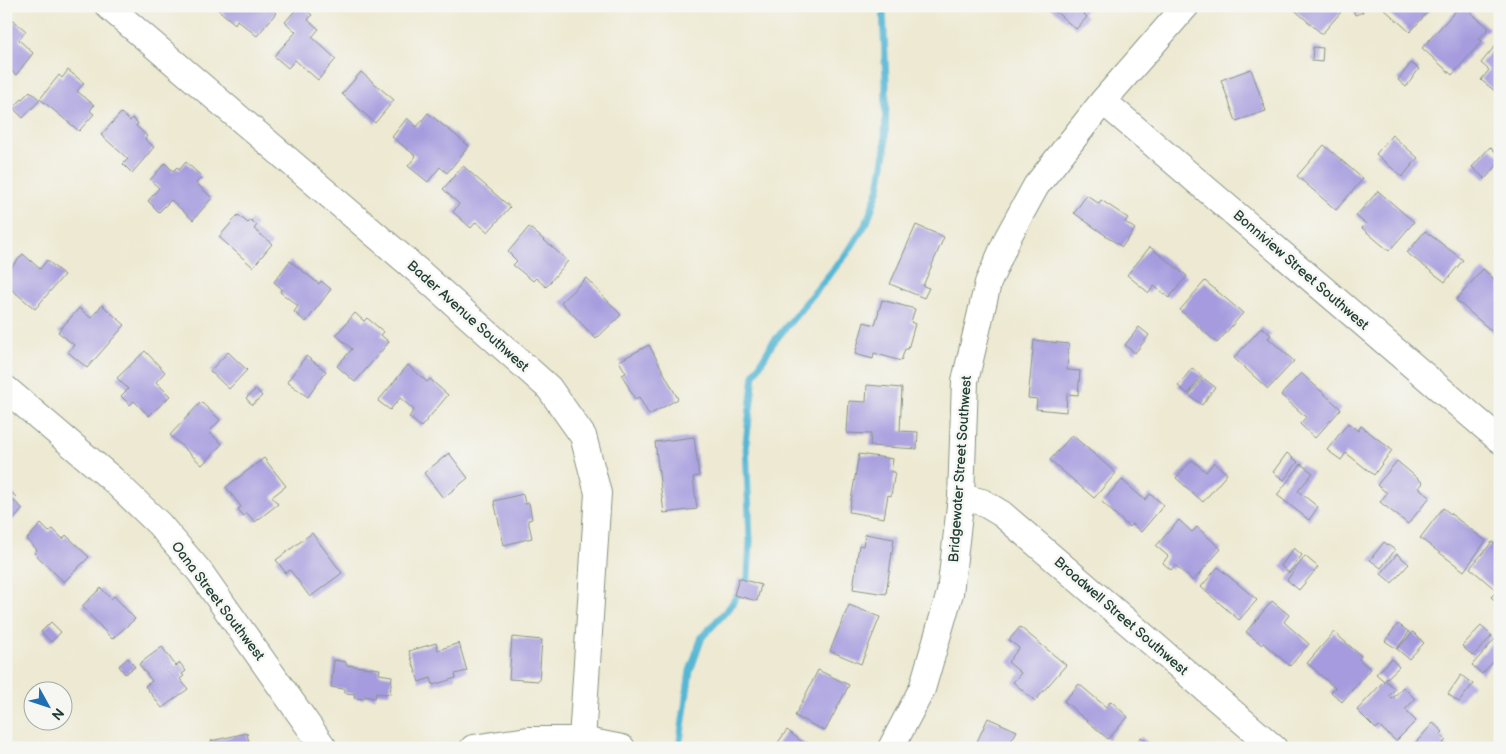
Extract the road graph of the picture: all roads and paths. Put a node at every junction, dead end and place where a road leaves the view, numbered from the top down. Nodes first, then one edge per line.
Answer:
1 (108, 6) edge
2 (1186, 6) edge
3 (1103, 101) junction
4 (6, 389) edge
5 (1500, 440) edge
6 (961, 497) junction
7 (582, 740) junction
8 (324, 748) edge
9 (473, 748) edge
10 (622, 748) edge
11 (891, 748) edge
12 (1274, 748) edge

1 - 7 street, Bader Avenue Southwest
2 - 3 street, Bridgewater Street Southwest
3 - 5 street, Bonniview Street Southwest
3 - 6 street, Bridgewater Street Southwest
4 - 8 street, Oana Street Southwest
6 - 11 street, Bridgewater Street Southwest
6 - 12 street, Broadwell Street Southwest
7 - 9 street
7 - 10 street

